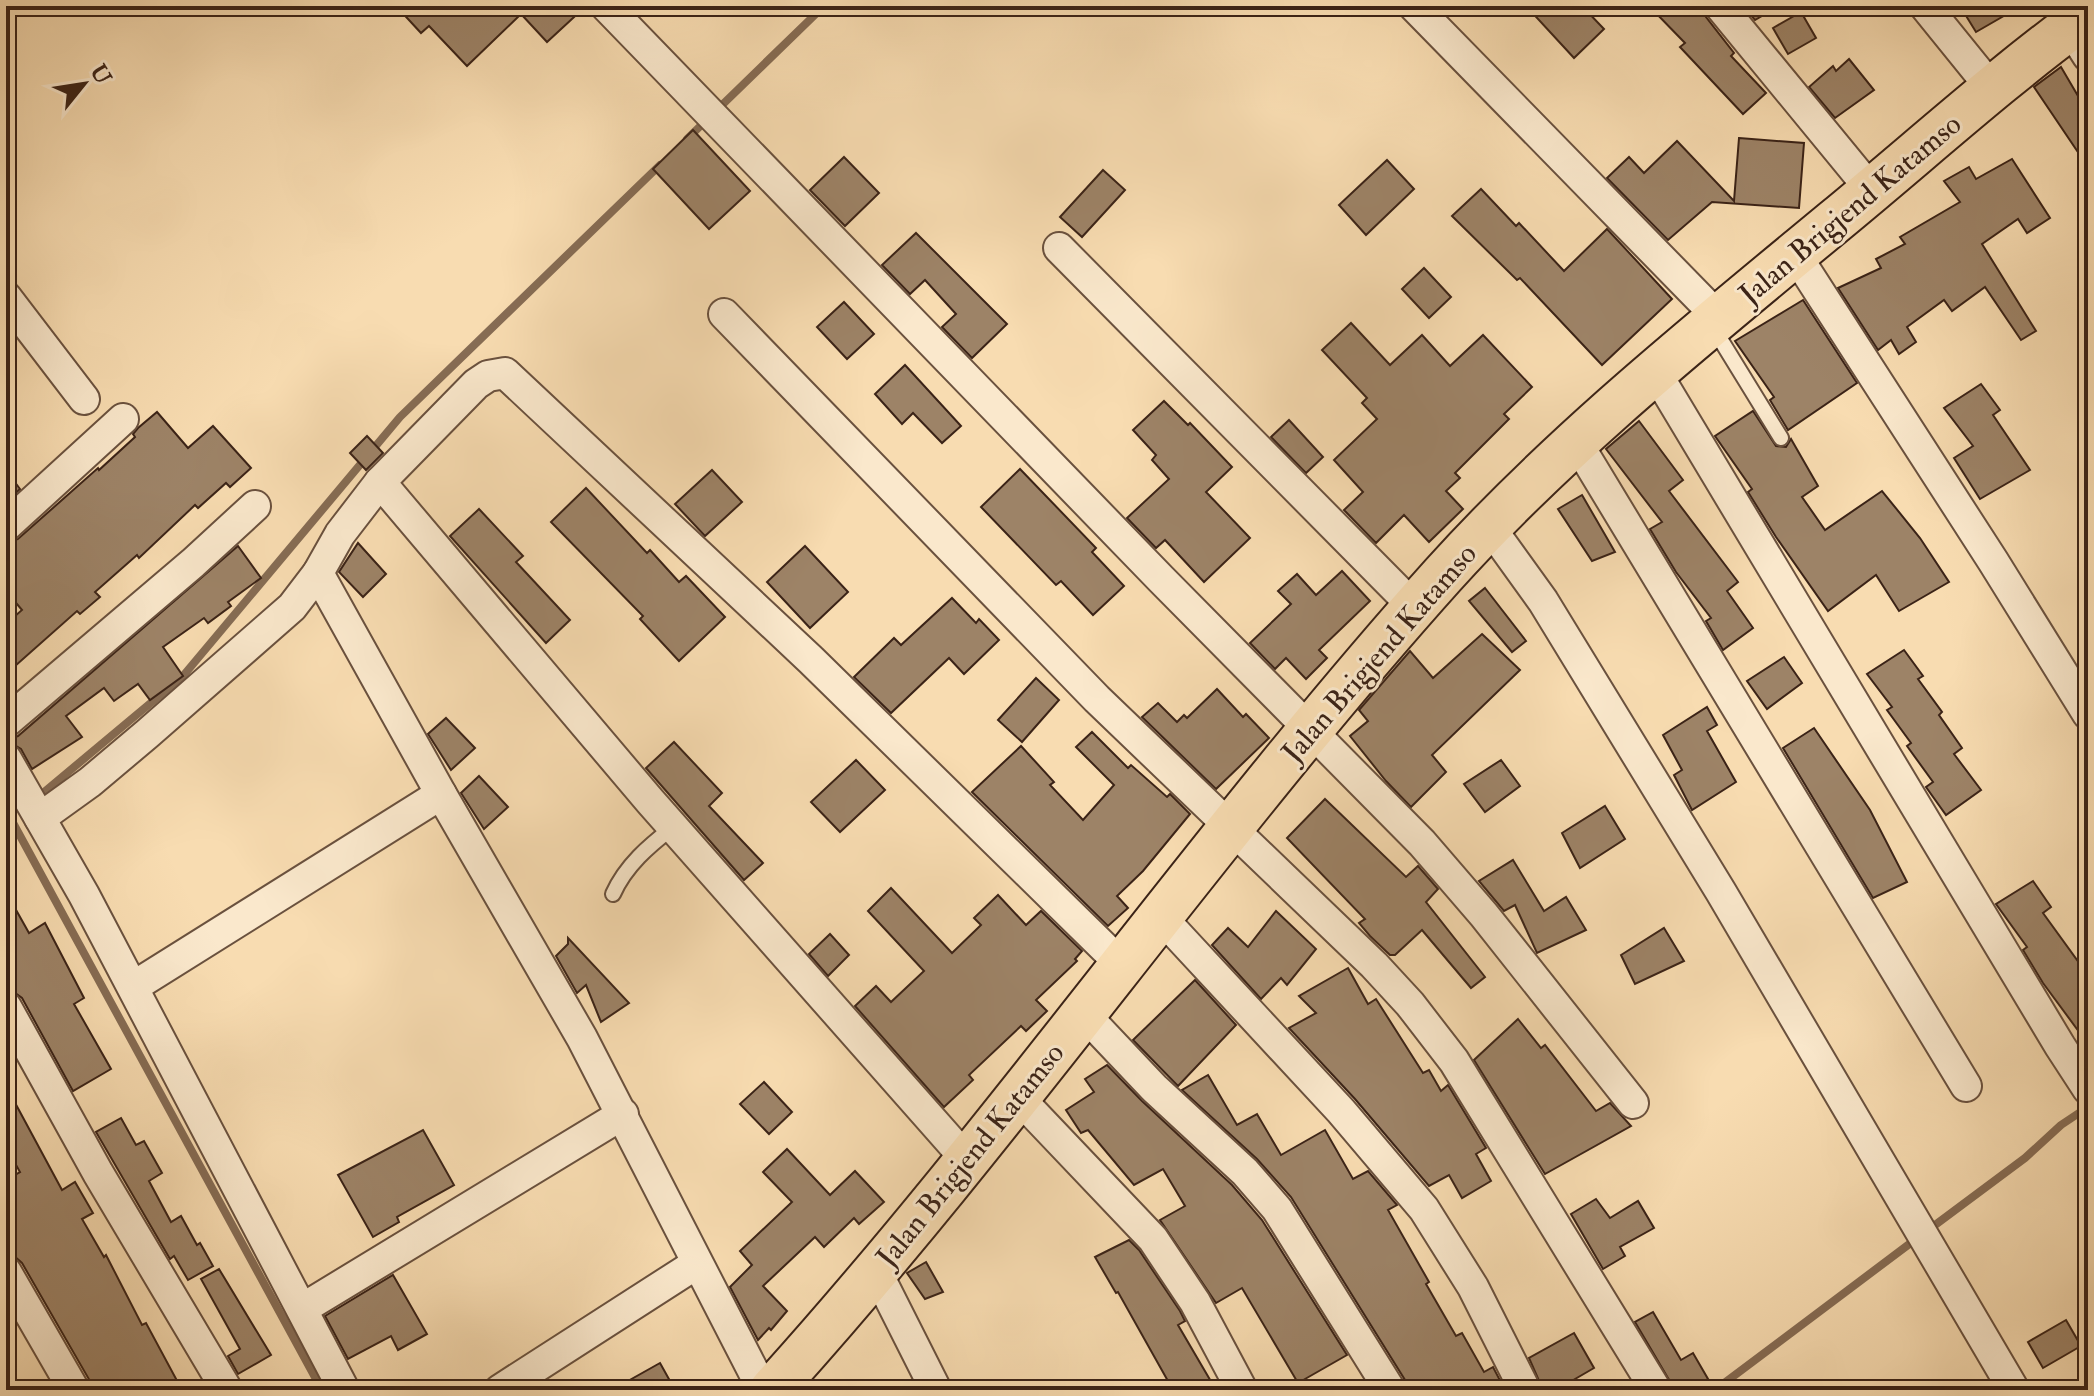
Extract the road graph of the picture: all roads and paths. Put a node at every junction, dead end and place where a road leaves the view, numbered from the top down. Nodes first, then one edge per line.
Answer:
1 (606, 6) edge
2 (1414, 6) edge
3 (1720, 6) edge
4 (1925, 6) edge
5 (2082, 33) edge
6 (1993, 90) junction
7 (1872, 191) junction
8 (1059, 248) dead end
9 (1795, 254) junction
10 (6, 297) edge
11 (724, 314) dead end
12 (1715, 321) junction
13 (1656, 373) junction
14 (84, 399) dead end
15 (123, 419) dead end
16 (1781, 438) dead end
17 (1577, 443) junction
18 (380, 482) junction
19 (255, 506) dead end
20 (6, 526) edge
21 (1489, 526) junction
22 (318, 573) junction
23 (1415, 608) junction
24 (2088, 714) edge
25 (6, 722) edge
26 (1312, 730) junction
27 (6, 759) edge
28 (441, 794) junction
29 (40, 818) junction
30 (673, 827) junction
31 (1230, 828) junction
32 (613, 894) dead end
33 (1161, 917) junction
34 (1122, 965) junction
35 (133, 987) junction
36 (6, 1007) edge
37 (1084, 1014) junction
38 (1966, 1086) dead end
39 (2088, 1089) edge
40 (1018, 1097) junction
41 (1633, 1103) dead end
42 (623, 1114) junction
43 (967, 1160) junction
44 (696, 1264) junction
45 (876, 1271) junction
46 (6, 1272) edge
47 (302, 1309) junction
48 (74, 1390) edge
49 (227, 1390) edge
50 (344, 1390) edge
51 (500, 1390) edge
52 (763, 1390) edge
53 (772, 1390) edge
54 (936, 1390) edge
55 (1242, 1390) edge
56 (1390, 1390) edge
57 (1525, 1390) edge
58 (1656, 1390) edge
59 (2014, 1390) edge

1 - 26 street
2 - 12 street
3 - 7 street
4 - 6 street
5 - 6 highway, Jalan Brigjend Katamso
6 - 7 highway, Jalan Brigjend Katamso
7 - 9 highway, Jalan Brigjend Katamso
8 - 23 street
9 - 12 highway, Jalan Brigjend Katamso
9 - 24 street
10 - 14 street
11 - 31 street
12 - 13 highway, Jalan Brigjend Katamso
12 - 16 lane
13 - 17 highway, Jalan Brigjend Katamso
13 - 39 street
15 - 20 street
17 - 21 highway, Jalan Brigjend Katamso
17 - 38 street
18 - 22 street
18 - 30 street
18 - 34 street
19 - 25 street
21 - 23 highway, Jalan Brigjend Katamso
21 - 59 street
22 - 28 street
22 - 29 street
23 - 26 highway, Jalan Brigjend Katamso
26 - 31 highway, Jalan Brigjend Katamso
26 - 41 street
27 - 29 street
28 - 35 street
28 - 42 street
29 - 35 street
30 - 32 lane
30 - 43 street
31 - 33 highway, Jalan Brigjend Katamso
31 - 58 street
33 - 34 highway, Jalan Brigjend Katamso
33 - 57 street
34 - 37 highway, Jalan Brigjend Katamso
35 - 47 street
36 - 49 street
37 - 40 highway, Jalan Brigjend Katamso
37 - 56 street
40 - 43 highway, Jalan Brigjend Katamso
40 - 55 street
42 - 44 street
42 - 47 street
43 - 45 highway, Jalan Brigjend Katamso
44 - 51 street
44 - 52 street
45 - 53 highway, Jalan Brigjend Katamso
45 - 54 street
46 - 48 street
47 - 50 street

